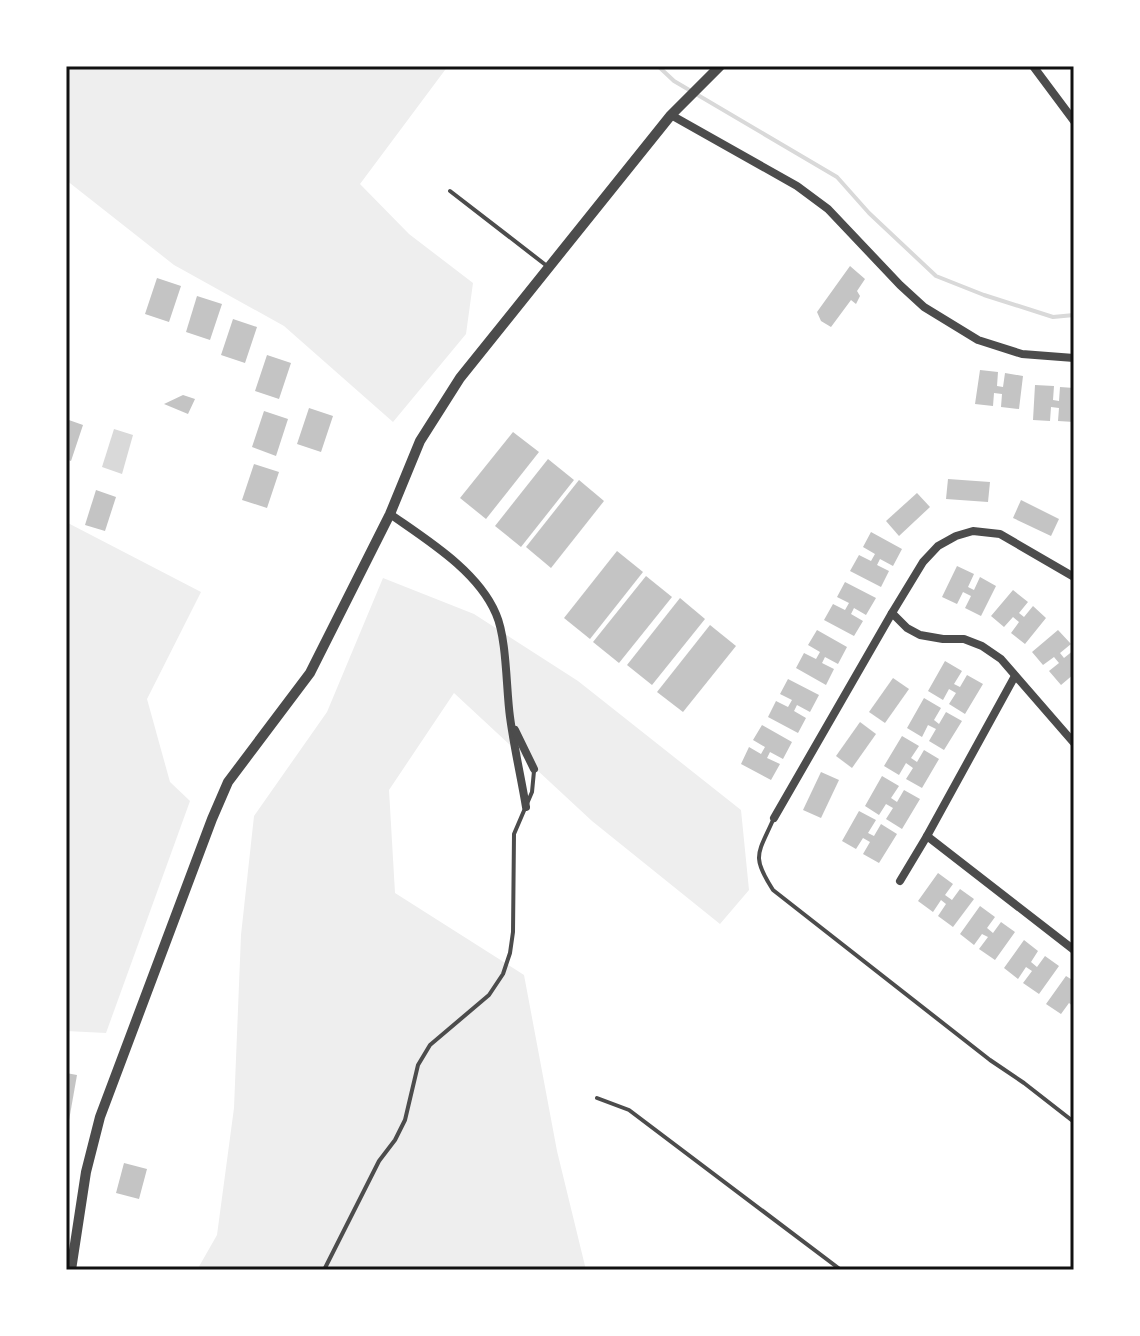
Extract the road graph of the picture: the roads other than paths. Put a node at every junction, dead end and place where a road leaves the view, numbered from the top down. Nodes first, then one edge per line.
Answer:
1 (720, 66) edge
2 (1033, 66) edge
3 (671, 115) junction
4 (1074, 121) edge
5 (450, 191) dead end
6 (548, 268) junction
7 (1074, 358) edge
8 (390, 514) junction
9 (1074, 577) edge
10 (892, 613) junction
11 (1015, 676) junction
12 (510, 718) junction
13 (1074, 743) edge
14 (534, 769) joint
15 (526, 807) junction
16 (774, 818) joint
17 (927, 836) junction
18 (900, 881) dead end
19 (1074, 950) edge
20 (597, 1098) dead end
21 (1074, 1122) edge
22 (71, 1270) edge
23 (324, 1270) edge
24 (841, 1270) edge

1 - 3 street
2 - 4 street
3 - 6 street
3 - 7 street
5 - 6 lane
6 - 8 street
8 - 12 street
8 - 22 street
9 - 10 street
10 - 11 street
10 - 16 street
11 - 13 street
11 - 17 street
12 - 14 street
12 - 15 street
14 - 15 lane
15 - 23 lane
16 - 21 lane
17 - 18 street
17 - 19 street
20 - 24 lane

